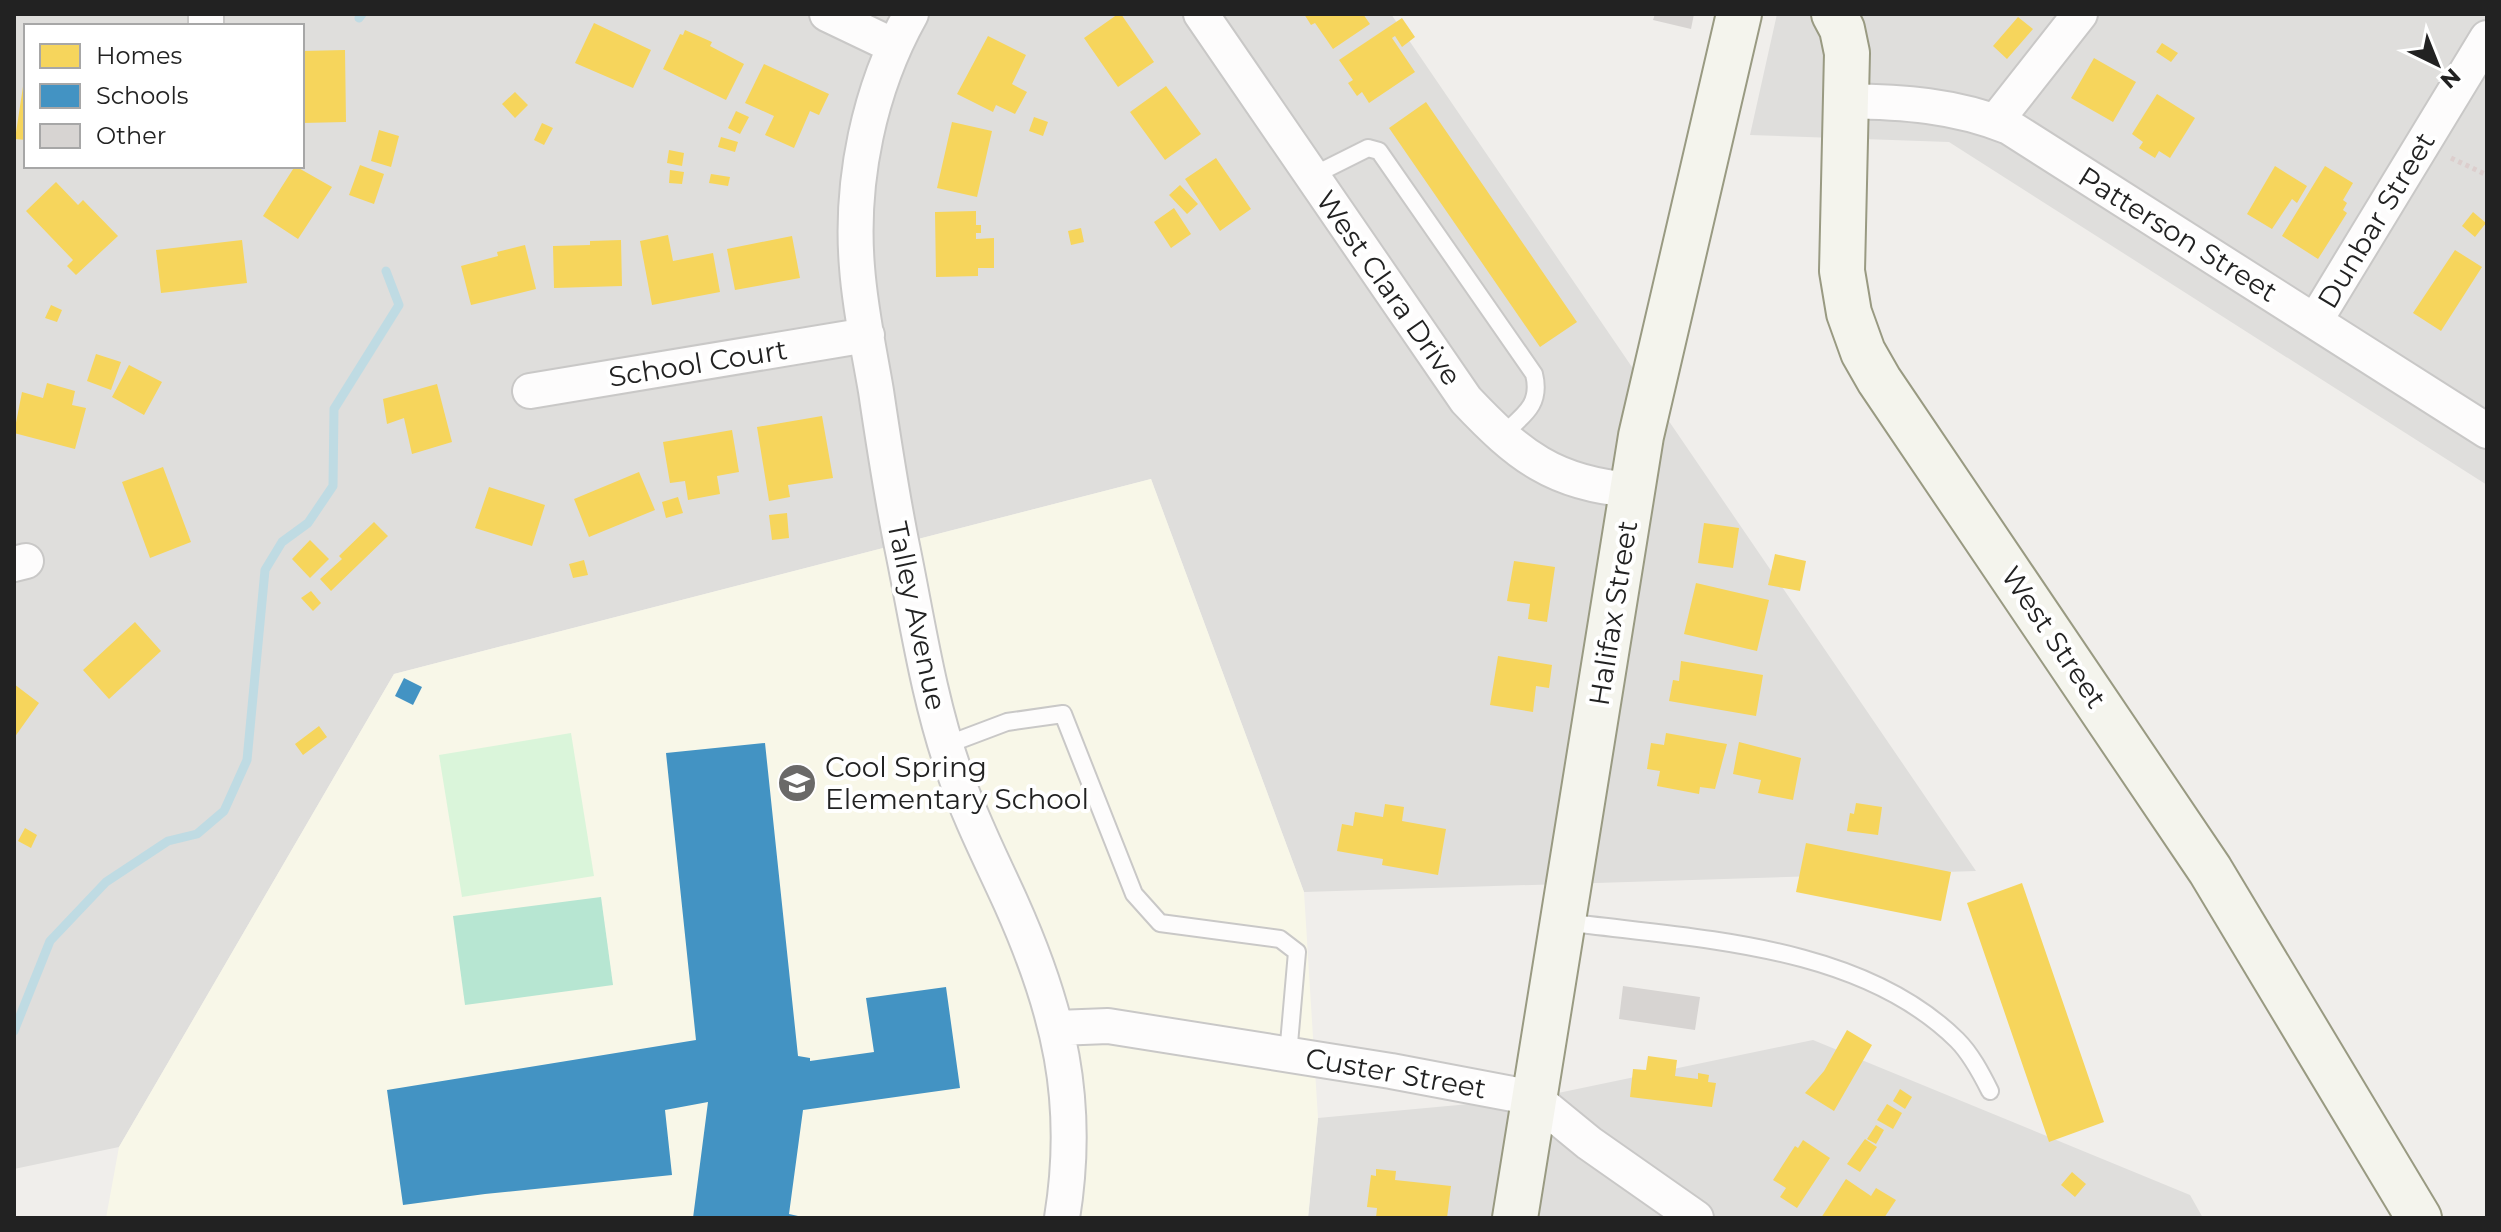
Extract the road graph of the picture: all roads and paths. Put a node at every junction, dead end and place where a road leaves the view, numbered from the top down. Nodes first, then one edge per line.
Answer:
1 (827, 14) edge
2 (911, 14) edge
3 (1201, 14) edge
4 (1739, 14) edge
5 (1834, 14) edge
6 (2080, 14) edge
7 (2487, 38) edge
8 (894, 46) junction
9 (1845, 101) junction
10 (1995, 122) junction
11 (1312, 176) junction
12 (2315, 321) junction
13 (867, 335) junction
14 (530, 391) dead end
15 (2487, 431) edge
16 (1500, 437) junction
17 (1632, 490) junction
18 (946, 745) junction
19 (1563, 921) junction
20 (1057, 1028) junction
21 (1288, 1055) junction
22 (1990, 1091) dead end
23 (1534, 1098) junction
24 (1062, 1218) edge
25 (1515, 1218) edge
26 (1696, 1218) edge
27 (2419, 1218) edge

1 - 8 street
2 - 8 street, Talley Avenue
3 - 11 street, West Clara Drive
4 - 17 street, Halifax Street
5 - 9 street, West Street
6 - 10 street
7 - 12 street, Dunbar Street
8 - 13 street, Talley Avenue
9 - 10 street, Patterson Street
9 - 27 street, West Street
10 - 12 street, Patterson Street
11 - 16 street, West Clara Drive
11 - 16 lane
12 - 15 street, Patterson Street
13 - 14 street, School Court
13 - 18 street, Talley Avenue
16 - 17 street, West Clara Drive
17 - 19 street, Halifax Street
18 - 20 street, Talley Avenue
18 - 21 lane
19 - 22 lane
19 - 23 street, Halifax Street
20 - 21 street, Custer Street
20 - 24 street, Talley Avenue
21 - 23 street, Custer Street
23 - 25 street, Halifax Street
23 - 26 street, Custer Street

